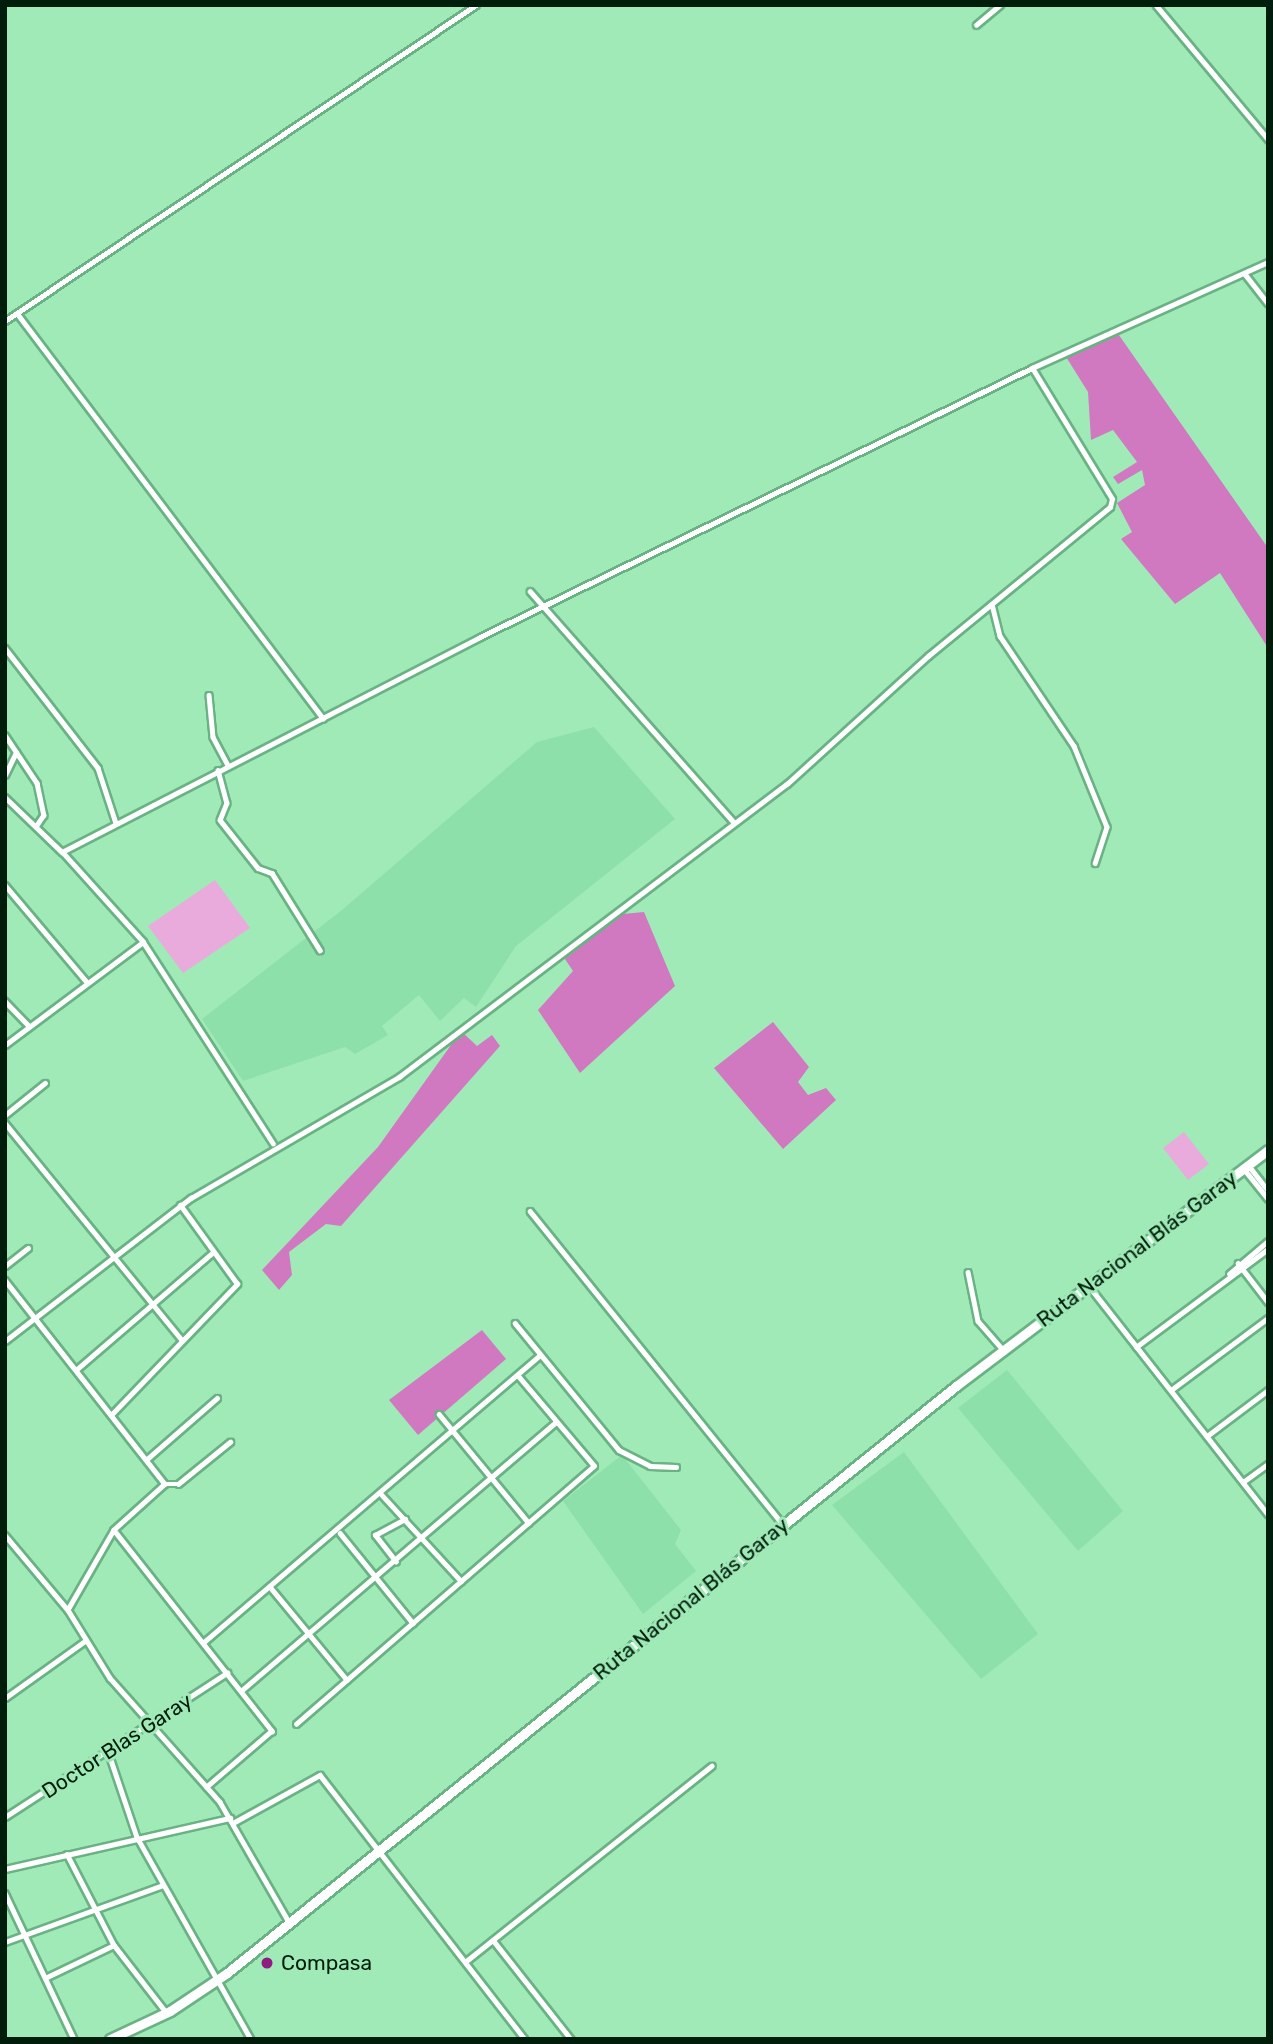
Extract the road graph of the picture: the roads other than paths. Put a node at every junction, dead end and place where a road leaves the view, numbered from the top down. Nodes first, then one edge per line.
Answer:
1 (476, 5) edge
2 (1000, 5) edge
3 (1156, 5) edge
4 (976, 25) dead end
5 (1268, 139) edge
6 (1268, 262) edge
7 (1245, 274) junction
8 (1268, 303) edge
9 (17, 313) junction
10 (5, 321) edge
11 (1032, 368) junction
12 (530, 591) dead end
13 (992, 604) junction
14 (544, 608) junction
15 (5, 648) edge
16 (209, 695) dead end
17 (323, 718) junction
18 (5, 735) edge
19 (16, 752) junction
20 (228, 765) junction
21 (218, 770) junction
22 (5, 775) edge
23 (5, 797) edge
24 (734, 822) junction
25 (116, 823) junction
26 (36, 827) junction
27 (62, 852) junction
28 (1095, 863) dead end
29 (5, 885) edge
30 (143, 942) junction
31 (320, 950) dead end
32 (87, 982) junction
33 (5, 1001) edge
34 (29, 1026) junction
35 (5, 1045) edge
36 (45, 1083) dead end
37 (5, 1115) edge
38 (5, 1123) edge
39 (273, 1144) junction
40 (1268, 1150) edge
41 (1246, 1167) junction
42 (1268, 1190) edge
43 (1268, 1199) edge
44 (180, 1205) junction
45 (530, 1211) dead end
46 (1268, 1241) edge
47 (28, 1248) dead end
48 (1268, 1250) edge
49 (211, 1254) junction
50 (111, 1255) junction
51 (1238, 1263) junction
52 (5, 1266) edge
53 (1242, 1269) junction
54 (968, 1272) dead end
55 (1226, 1278) junction
56 (5, 1280) edge
57 (1088, 1285) junction
58 (150, 1302) junction
59 (1268, 1302) edge
60 (36, 1318) junction
61 (1268, 1318) edge
62 (515, 1323) dead end
63 (183, 1340) junction
64 (5, 1342) edge
65 (1136, 1346) junction
66 (1003, 1350) junction
67 (540, 1355) junction
68 (76, 1370) junction
69 (518, 1376) junction
70 (1171, 1390) junction
71 (1268, 1390) edge
72 (217, 1398) dead end
73 (439, 1414) dead end
74 (111, 1415) junction
75 (556, 1422) junction
76 (454, 1431) junction
77 (1207, 1436) junction
78 (230, 1442) dead end
79 (146, 1460) junction
80 (1268, 1464) edge
81 (676, 1467) dead end
82 (492, 1478) junction
83 (1243, 1482) junction
84 (165, 1484) junction
85 (382, 1495) junction
86 (1268, 1514) edge
87 (405, 1519) junction
88 (530, 1523) junction
89 (783, 1524) junction
90 (114, 1530) junction
91 (340, 1533) junction
92 (5, 1535) edge
93 (425, 1536) junction
94 (396, 1562) junction
95 (376, 1578) junction
96 (461, 1581) junction
97 (271, 1588) junction
98 (68, 1610) junction
99 (413, 1623) junction
100 (309, 1634) junction
101 (85, 1641) junction
102 (204, 1642) junction
103 (227, 1673) junction
104 (347, 1680) junction
105 (241, 1691) junction
106 (5, 1698) edge
107 (296, 1724) dead end
108 (151, 1726) junction
109 (109, 1754) junction
110 (712, 1766) dead end
111 (207, 1787) junction
112 (5, 1817) edge
113 (231, 1820) junction
114 (137, 1838) junction
115 (378, 1851) junction
116 (67, 1854) junction
117 (5, 1869) edge
118 (163, 1885) junction
119 (5, 1893) edge
120 (95, 1908) junction
121 (289, 1922) junction
122 (26, 1934) junction
123 (493, 1940) junction
124 (5, 1942) edge
125 (114, 1945) junction
126 (465, 1962) junction
127 (45, 1978) junction
128 (214, 1981) junction
129 (167, 2013) junction
130 (74, 2039) edge
131 (110, 2039) edge
132 (251, 2039) edge
133 (525, 2039) edge
134 (571, 2039) edge

1 - 9 street
2 - 4 street
3 - 5 street
6 - 7 street
7 - 8 street
7 - 11 street
9 - 10 street
9 - 17 street
11 - 13 street
11 - 14 street
12 - 14 street
13 - 24 street
13 - 28 street
14 - 17 street
14 - 24 street
15 - 25 street
16 - 20 street
17 - 20 street
18 - 19 street
19 - 22 street
19 - 26 street
20 - 21 street
21 - 25 street
21 - 31 street
23 - 26 street
24 - 39 street
25 - 27 street
26 - 27 street
27 - 30 street
29 - 32 street
30 - 32 street
30 - 39 street
32 - 34 street
33 - 34 street
34 - 35 street
36 - 37 street
38 - 50 street
39 - 44 street
40 - 41 highway, Ruta Nacional Blás Garay
41 - 42 street
41 - 43 street
41 - 57 highway, Ruta Nacional Blás Garay
44 - 49 street
44 - 50 street
45 - 89 street
46 - 51 street
47 - 52 street
48 - 53 street
49 - 58 street
49 - 63 street
50 - 58 street
50 - 60 street
51 - 53 street
51 - 55 street
53 - 55 street
53 - 59 street
54 - 66 street
55 - 65 street
56 - 60 street
57 - 65 street
57 - 66 highway, Ruta Nacional Blás Garay
58 - 63 street
58 - 68 street
60 - 64 street
60 - 68 street
61 - 70 street
62 - 67 street
63 - 74 street
65 - 70 street
66 - 89 highway, Ruta Nacional Blás Garay
67 - 69 street
67 - 81 street
68 - 74 street
69 - 75 street
69 - 76 street
70 - 77 street
71 - 77 street
72 - 79 street
73 - 76 street
74 - 79 street
75 - 82 street
75 - 88 street
76 - 82 street
76 - 85 street
77 - 83 street
78 - 84 street
79 - 84 street
80 - 83 street
82 - 88 street
82 - 93 street
83 - 86 street
84 - 90 street
85 - 87 street
85 - 91 street
87 - 93 street
87 - 94 street
88 - 96 street
89 - 115 highway, Ruta Nacional Blás Garay
90 - 98 street
90 - 102 street
91 - 95 street
91 - 97 street
92 - 98 street
93 - 94 street
93 - 96 street
94 - 95 street
95 - 99 street
95 - 100 street
96 - 99 street
97 - 100 street
97 - 102 street
98 - 101 street
99 - 104 street
100 - 104 street
100 - 105 street
101 - 106 street
101 - 108 street
102 - 103 street
103 - 105 street
103 - 108 street, Doctor Blas Garay
104 - 107 street
105 - 111 street
108 - 109 street, Doctor Blas Garay
108 - 111 street
109 - 112 street, Doctor Blas Garay
109 - 114 street
110 - 123 street
111 - 113 street
113 - 114 street
113 - 115 street
113 - 121 street
114 - 116 street
114 - 118 street
115 - 121 highway, Ruta Nacional Blás Garay
115 - 126 street
116 - 117 street
116 - 120 street
118 - 120 street
118 - 128 street
119 - 122 street
120 - 122 street
120 - 125 street
121 - 128 highway, Ruta Nacional Blás Garay
122 - 124 street
122 - 127 street
123 - 126 street
123 - 134 street
125 - 127 street
125 - 129 street
126 - 133 street
127 - 130 street
128 - 129 highway, Ruta Nacional Blás Garay
128 - 132 street
129 - 131 highway, Ruta Nacional Blás Garay

